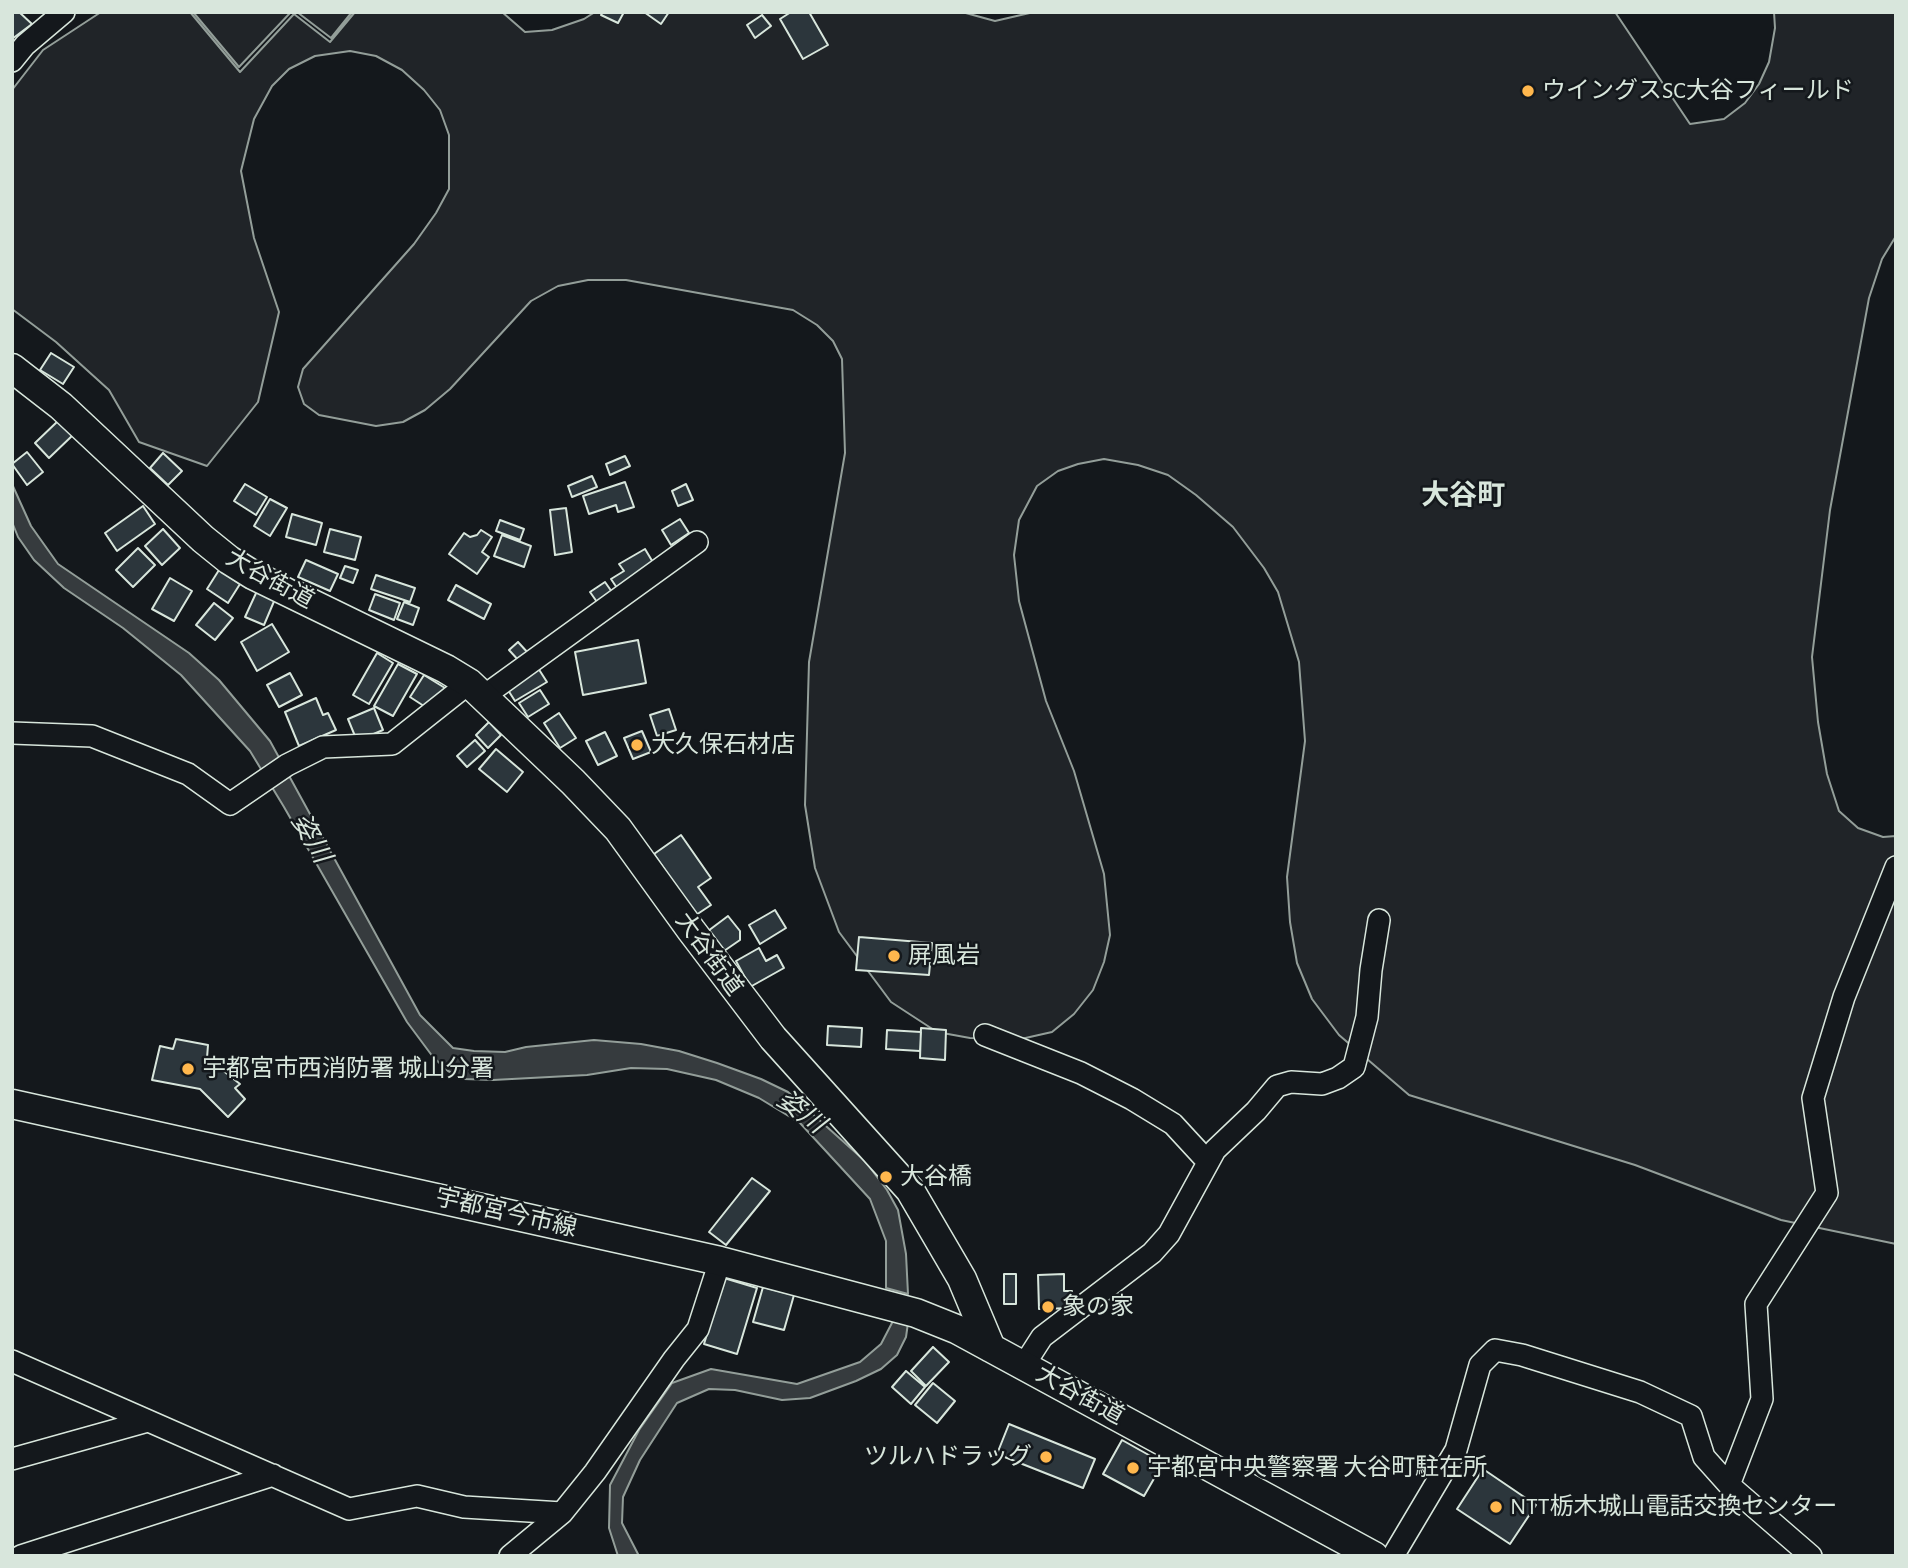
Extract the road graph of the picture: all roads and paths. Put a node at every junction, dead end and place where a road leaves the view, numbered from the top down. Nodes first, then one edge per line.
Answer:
1 (64, 12) edge
2 (12, 61) edge
3 (12, 368) edge
4 (697, 542) dead end
5 (476, 690) junction
6 (12, 733) edge
7 (1896, 867) edge
8 (1378, 920) dead end
9 (985, 1035) dead end
10 (12, 1104) edge
11 (1208, 1162) junction
12 (720, 1261) junction
13 (991, 1348) junction
14 (12, 1361) edge
15 (1024, 1365) junction
16 (148, 1421) junction
17 (12, 1458) edge
18 (273, 1475) junction
19 (1729, 1485) junction
20 (562, 1513) junction
21 (21, 1556) edge
22 (510, 1556) edge
23 (1374, 1556) edge
24 (1393, 1556) edge
25 (1811, 1556) edge

1 - 2 street
3 - 5 main road, 大谷街道
4 - 5 street
5 - 6 street
5 - 13 main road, 大谷街道
7 - 19 street
8 - 11 street
9 - 11 street
10 - 12 main road, 宇都宮今市線
11 - 15 street
12 - 13 main road, 宇都宮今市線
12 - 20 street
13 - 15 main road, 大谷街道
14 - 16 street
15 - 23 main road, 大谷街道
16 - 17 street
16 - 18 street
18 - 20 street
18 - 21 street
19 - 24 street
19 - 25 street
20 - 22 street

